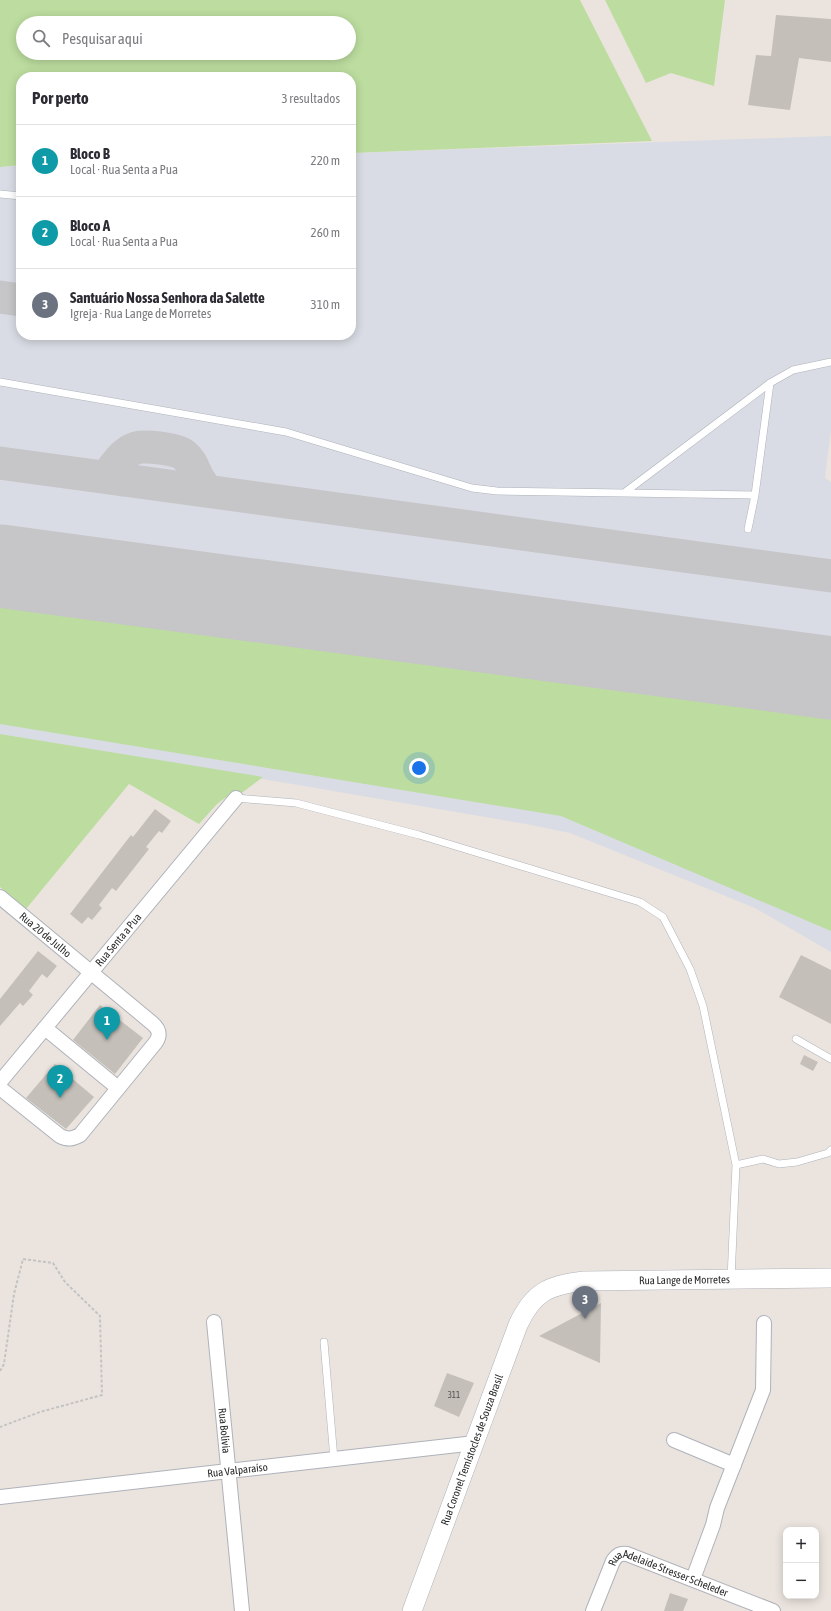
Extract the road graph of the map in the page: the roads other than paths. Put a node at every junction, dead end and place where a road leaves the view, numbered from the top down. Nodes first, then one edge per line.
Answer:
1 (0, 194) edge
2 (16, 196) edge
3 (831, 362) edge
4 (0, 382) edge
5 (770, 383) junction
6 (624, 493) junction
7 (755, 495) junction
8 (748, 529) dead end
9 (236, 798) joint
10 (0, 897) edge
11 (92, 972) junction
12 (45, 1028) junction
13 (796, 1039) dead end
14 (831, 1059) edge
15 (0, 1082) edge
16 (0, 1088) edge
17 (118, 1088) junction
18 (831, 1150) edge
19 (736, 1165) junction
20 (831, 1278) edge
21 (731, 1279) junction
22 (540, 1293) joint
23 (214, 1322) dead end
24 (764, 1323) dead end
25 (324, 1342) dead end
26 (674, 1440) dead end
27 (474, 1443) junction
28 (334, 1459) junction
29 (734, 1465) junction
30 (228, 1471) junction
31 (0, 1497) edge
32 (693, 1579) junction
33 (242, 1611) edge
34 (412, 1611) edge
35 (593, 1611) edge
36 (773, 1611) edge

1 - 2 lane
3 - 5 lane
4 - 6 lane
5 - 6 lane
5 - 7 lane
6 - 7 lane
7 - 8 lane
9 - 11 street, Rua Senta a Pua
9 - 19 lane
10 - 11 street, Rua 20 de Julho
11 - 12 street, Rua Senta a Pua
11 - 17 street, Rua 20 de Julho
12 - 15 street, Rua Senta a Pua
12 - 17 street
13 - 14 lane
16 - 17 street
18 - 19 lane
19 - 21 lane
20 - 21 main road, Rua Lange de Morretes
21 - 22 main road, Rua Lange de Morretes
22 - 27 main road, Rua Coronel Temístocles de Souza Brasil
23 - 30 street, Rua Bolívia
24 - 29 street
25 - 28 lane
26 - 29 street
27 - 28 street, Rua Valparaíso
27 - 34 main road, Rua Coronel Temístocles de Souza Brasil
28 - 30 street, Rua Valparaíso
29 - 32 street
30 - 31 street, Rua Valparaíso
30 - 33 street, Rua Bolívia
32 - 35 street, Rua Adelaide Stresser Scheleder
32 - 36 street, Rua Adelaide Stresser Scheleder

